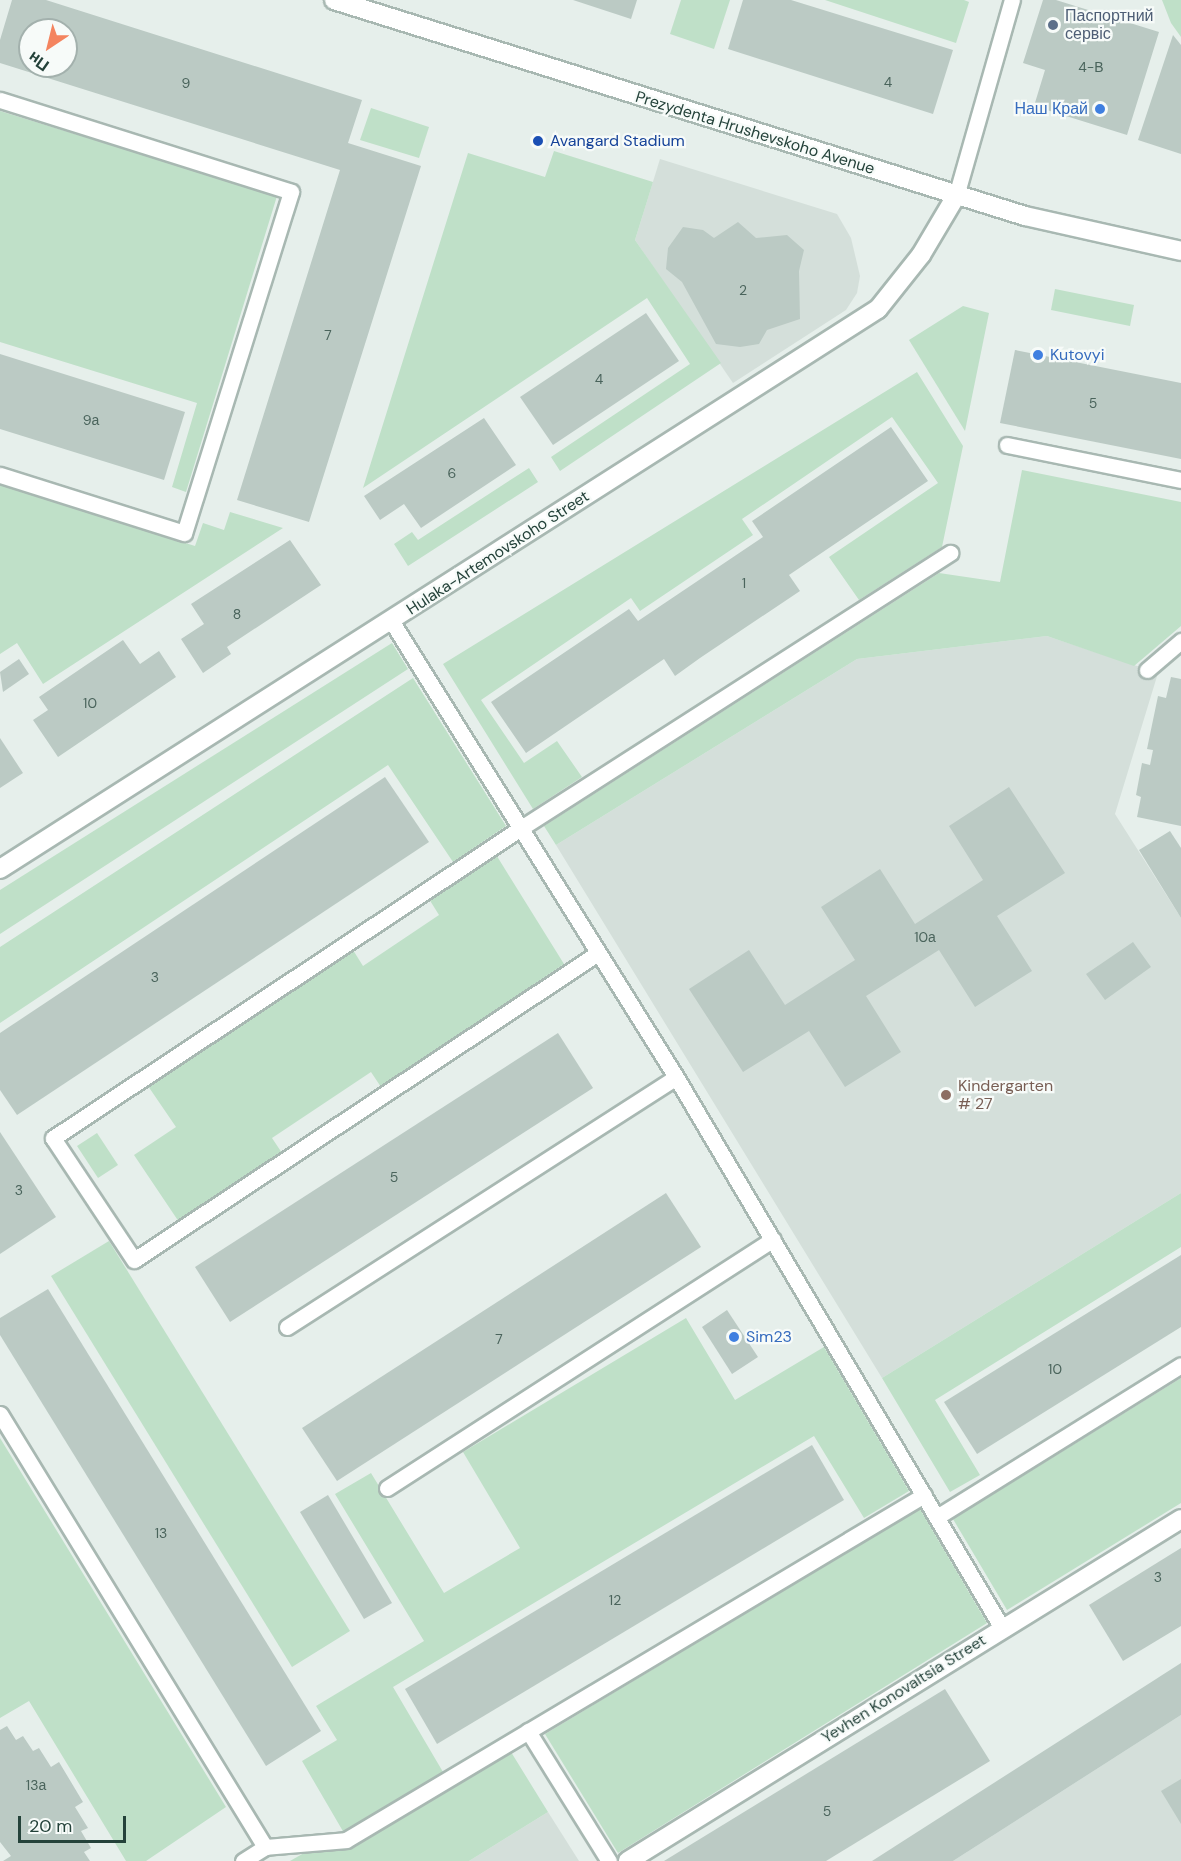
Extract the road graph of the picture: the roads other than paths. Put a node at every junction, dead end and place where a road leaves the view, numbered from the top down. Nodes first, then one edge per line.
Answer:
1 (334, 0) edge
2 (1007, 1) edge
3 (0, 100) edge
4 (956, 196) junction
5 (1181, 251) edge
6 (1007, 445) dead end
7 (0, 475) edge
8 (1181, 480) edge
9 (950, 553) dead end
10 (392, 622) junction
11 (1181, 640) edge
12 (1147, 670) dead end
13 (520, 828) junction
14 (0, 869) edge
15 (598, 953) junction
16 (676, 1077) junction
17 (773, 1239) junction
18 (287, 1327) dead end
19 (1181, 1365) edge
20 (0, 1414) edge
21 (387, 1488) dead end
22 (924, 1495) junction
23 (937, 1517) junction
24 (1181, 1519) edge
25 (1002, 1628) junction
26 (528, 1731) junction
27 (265, 1847) junction
28 (243, 1861) edge
29 (609, 1861) edge
30 (628, 1861) edge

1 - 4 street, Prezydenta Hrushevskoho Avenue
2 - 4 lane
3 - 7 lane
4 - 5 street, Prezydenta Hrushevskoho Avenue
4 - 10 street, Hulaka-Artemovskoho Street
6 - 8 lane
9 - 13 lane
10 - 13 lane
10 - 14 street, Hulaka-Artemovskoho Street
11 - 12 lane
13 - 15 lane
13 - 15 lane
15 - 16 lane
16 - 17 lane
16 - 18 lane
17 - 21 lane
17 - 22 lane
19 - 23 lane
20 - 27 lane
22 - 23 lane
22 - 26 lane
23 - 25 lane
24 - 25 street, Yevhen Konovaltsia Street
25 - 30 street, Yevhen Konovaltsia Street
26 - 27 lane
26 - 29 lane
27 - 28 lane

